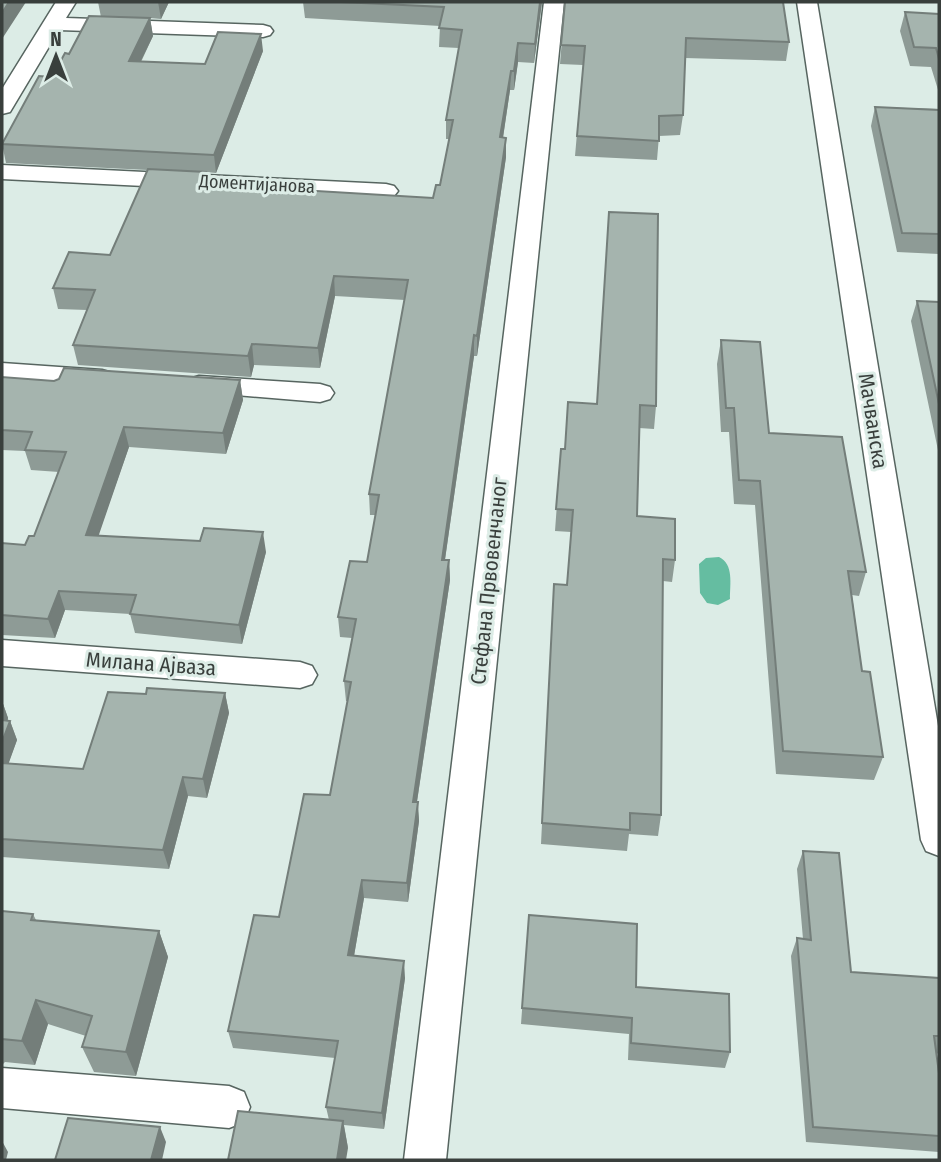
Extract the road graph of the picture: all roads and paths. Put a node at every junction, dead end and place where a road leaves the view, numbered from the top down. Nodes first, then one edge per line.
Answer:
1 (66, 2) edge
2 (554, 2) edge
3 (807, 2) edge
4 (53, 24) junction
5 (263, 31) dead end
6 (5, 97) edge
7 (2, 172) edge
8 (386, 191) dead end
9 (2, 372) edge
10 (126, 380) edge
11 (168, 383) edge
12 (320, 393) dead end
13 (2, 653) edge
14 (300, 675) dead end
15 (939, 840) edge
16 (2, 1088) edge
17 (229, 1107) dead end
18 (425, 1160) edge

1 - 4 street
2 - 18 street, Стефана Првовенчаног
3 - 15 street, Мачванска
4 - 5 street
4 - 6 street
7 - 8 street, Доментијанова
9 - 10 street
11 - 12 street
13 - 14 street, Милана Ајваза
16 - 17 street

